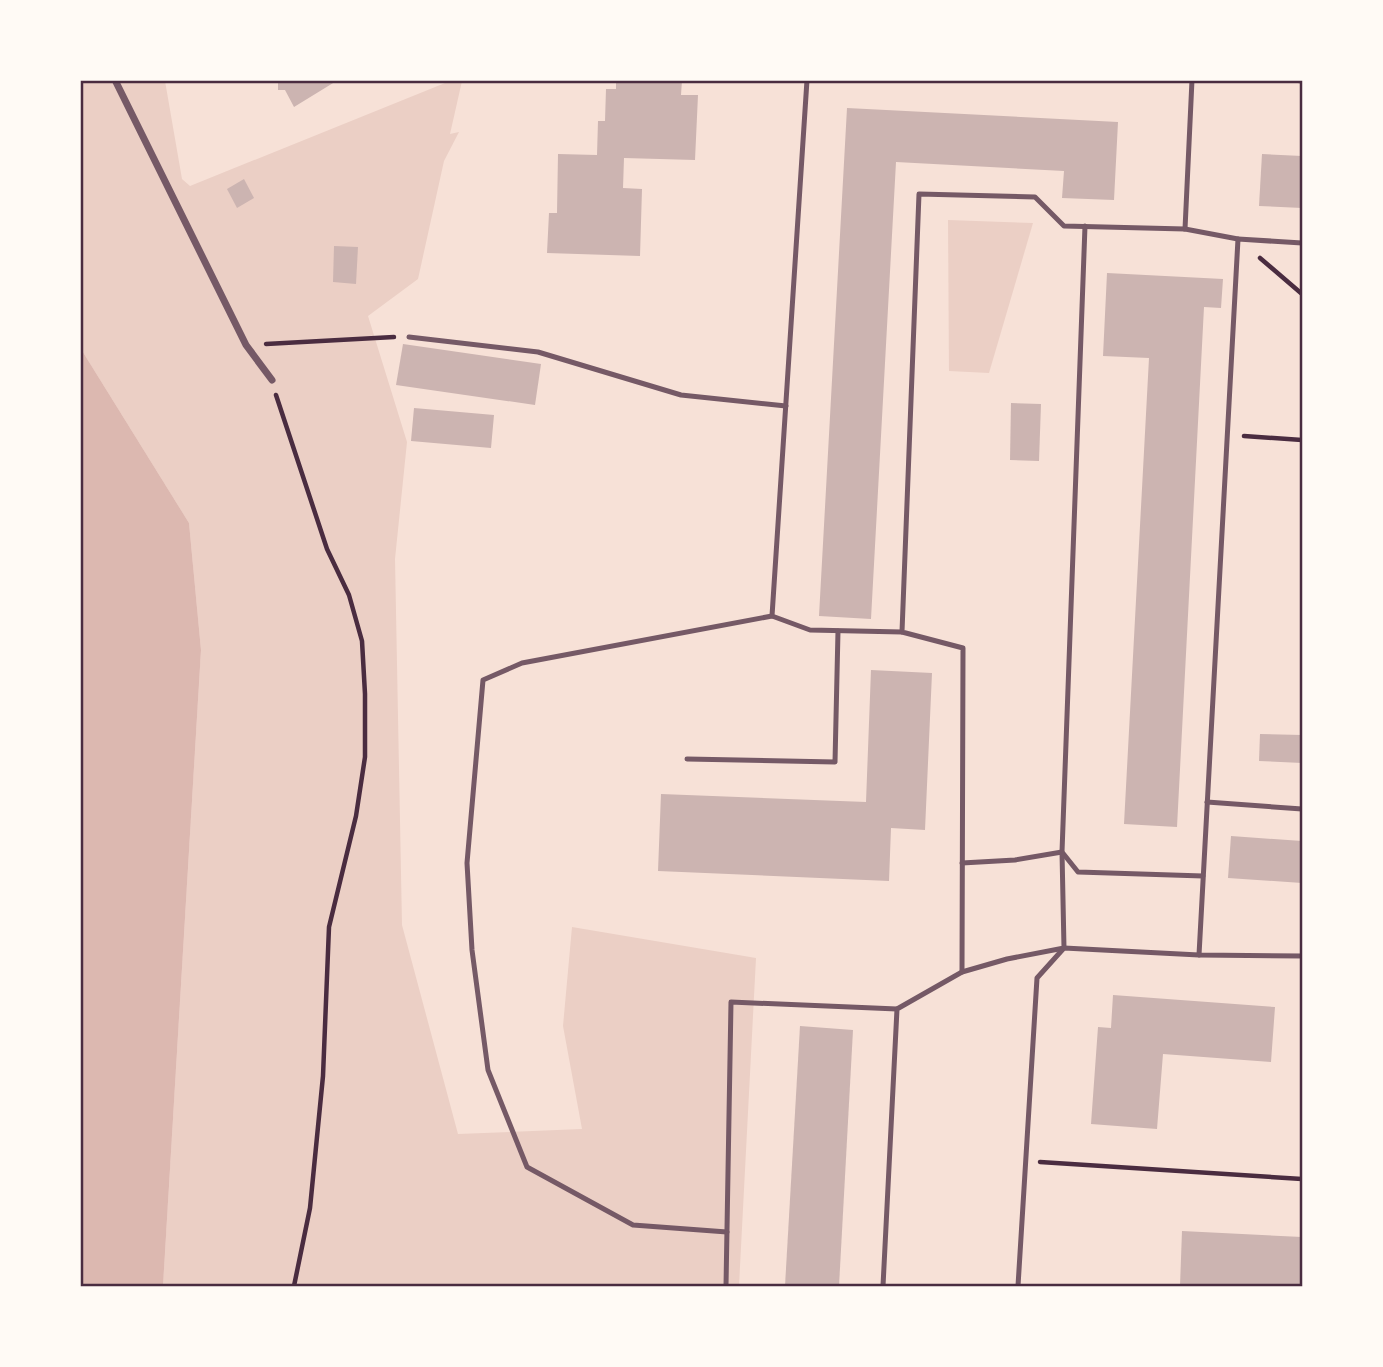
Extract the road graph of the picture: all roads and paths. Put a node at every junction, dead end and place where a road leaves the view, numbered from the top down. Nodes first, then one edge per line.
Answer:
1 (115, 80) edge
2 (807, 80) edge
3 (1192, 80) edge
4 (1294, 80) edge
5 (1303, 81) edge
6 (1085, 226) junction
7 (1185, 229) junction
8 (1238, 239) junction
9 (1303, 243) edge
10 (1303, 294) edge
11 (409, 337) joint
12 (246, 345) junction
13 (272, 380) joint
14 (786, 406) junction
15 (1228, 435) junction
16 (1303, 440) edge
17 (772, 616) junction
18 (838, 631) junction
19 (902, 632) junction
20 (687, 759) dead end
21 (1207, 802) junction
22 (1303, 809) edge
23 (1062, 852) junction
24 (962, 863) junction
25 (1203, 876) junction
26 (1064, 948) junction
27 (1199, 955) junction
28 (1303, 956) edge
29 (962, 972) junction
30 (897, 1009) junction
31 (1025, 1161) junction
32 (1303, 1179) edge
33 (727, 1232) junction
34 (294, 1286) edge
35 (726, 1286) edge
36 (883, 1286) edge
37 (1018, 1286) edge

1 - 12 street
2 - 14 lane
3 - 7 lane
4 - 5 lane
6 - 7 lane
6 - 19 lane
6 - 23 lane
7 - 8 lane
8 - 9 lane
8 - 10 path
8 - 15 lane
11 - 12 path
11 - 14 lane
12 - 13 street
13 - 34 path
14 - 17 lane
15 - 16 path
15 - 21 lane
17 - 18 lane
17 - 33 lane
18 - 19 lane
18 - 20 lane
19 - 24 lane
21 - 22 lane
21 - 25 lane
23 - 24 lane
23 - 25 lane
23 - 26 lane
24 - 29 lane
25 - 27 lane
26 - 27 lane
26 - 29 lane
26 - 31 lane
27 - 28 lane
29 - 30 lane
30 - 33 lane
30 - 36 lane
31 - 32 path
31 - 37 lane
33 - 35 lane

